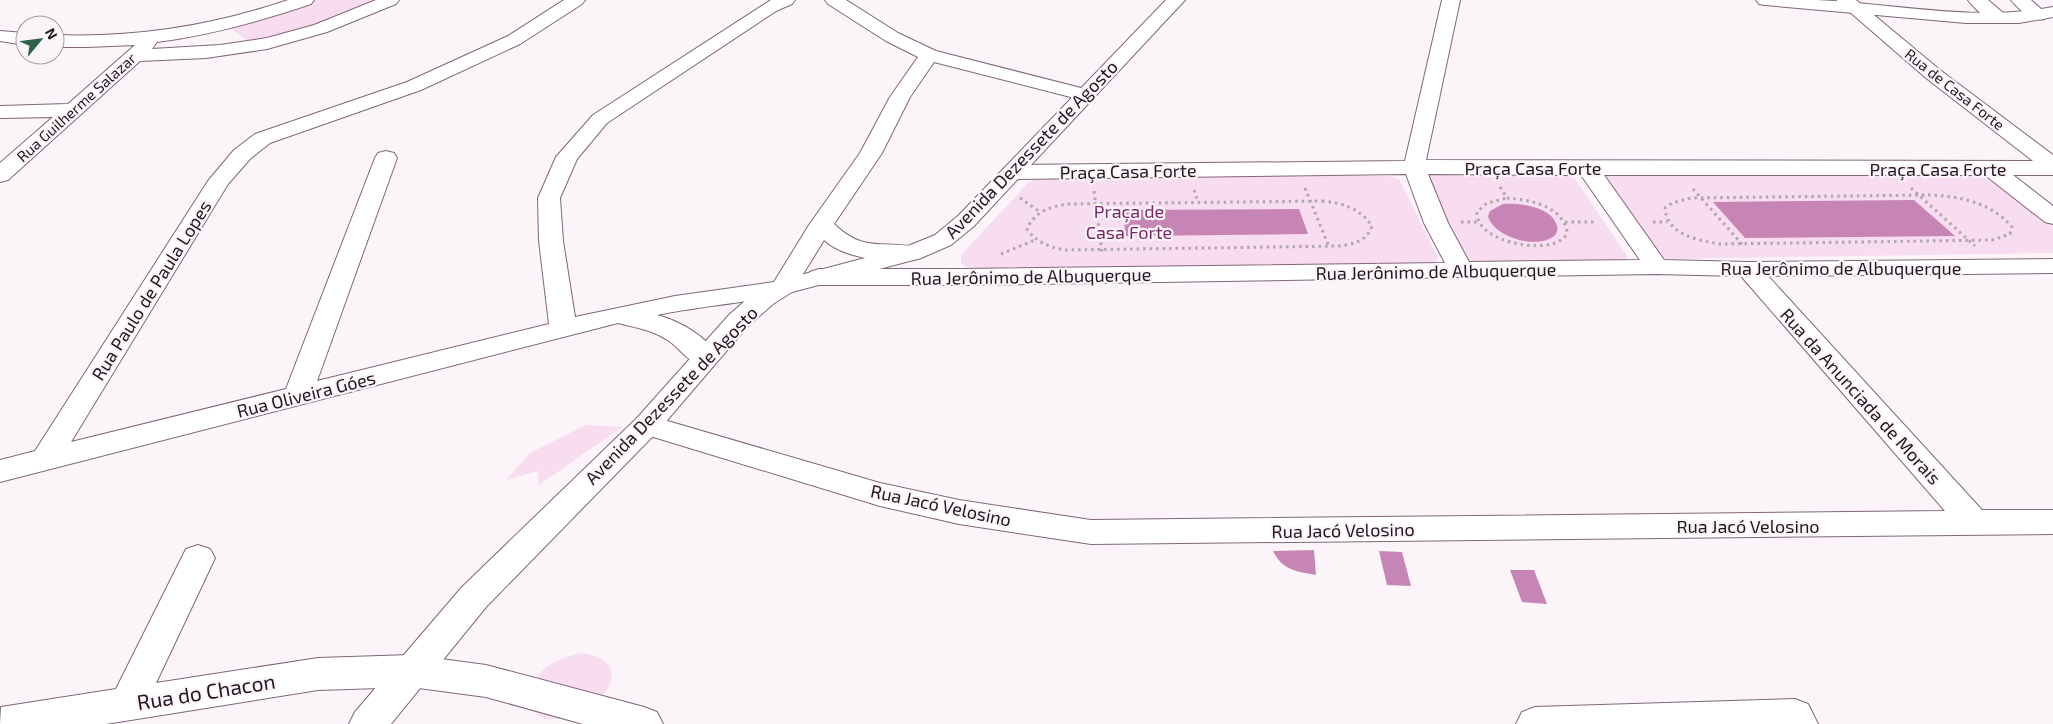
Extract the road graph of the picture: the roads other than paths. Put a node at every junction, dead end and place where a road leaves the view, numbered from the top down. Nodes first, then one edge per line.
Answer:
1 (305, 0) edge
2 (390, 0) edge
3 (576, 0) edge
4 (786, 0) edge
5 (834, 0) edge
6 (1176, 0) edge
7 (1451, 0) edge
8 (1766, 0) edge
9 (1978, 0) edge
10 (2020, 0) edge
11 (1796, 2) edge
12 (1852, 5) edge
13 (2046, 13) edge
14 (2000, 18) junction
15 (217, 26) junction
16 (0, 36) edge
17 (15, 38) edge
18 (153, 39) junction
19 (65, 41) edge
20 (226, 50) junction
21 (134, 55) junction
22 (929, 55) junction
23 (1086, 95) junction
24 (73, 110) junction
25 (0, 112) edge
26 (386, 158) dead end
27 (1414, 167) junction
28 (1588, 168) junction
29 (1990, 168) junction
30 (2053, 168) edge
31 (1014, 172) junction
32 (0, 175) edge
33 (2028, 198) junction
34 (2053, 217) edge
35 (821, 225) junction
36 (912, 253) junction
37 (1751, 260) junction
38 (2053, 266) edge
39 (1657, 268) junction
40 (1461, 270) junction
41 (819, 277) junction
42 (780, 288) junction
43 (613, 316) junction
44 (564, 328) junction
45 (705, 357) junction
46 (297, 397) junction
47 (647, 425) junction
48 (46, 460) junction
49 (0, 471) edge
50 (2053, 522) edge
51 (1975, 524) junction
52 (198, 558) dead end
53 (411, 670) junction
54 (129, 702) junction
55 (1, 724) edge
56 (368, 724) edge
57 (644, 724) edge
58 (1535, 724) edge
59 (1800, 724) edge

1 - 15 street
2 - 20 street
3 - 48 street, Rua Paulo de Paula Lopes
4 - 44 street
5 - 22 street
6 - 23 street, Avenida Dezessete de Agosto
7 - 27 street
8 - 11 street
9 - 14 street
10 - 13 street
11 - 12 street
12 - 14 street
12 - 30 street, Rua de Casa Forte
13 - 14 street
15 - 18 street
15 - 20 street
16 - 17 street
18 - 19 street
18 - 21 street, Rua Guilherme Salazar
20 - 21 street
21 - 24 street, Rua Guilherme Salazar
22 - 23 street
22 - 35 street
23 - 31 street, Avenida Dezessete de Agosto
24 - 25 street
24 - 32 street, Rua Guilherme Salazar
26 - 46 street
27 - 28 street, Praça Casa Forte
27 - 31 street, Praça Casa Forte
27 - 40 street
28 - 29 street, Praça Casa Forte
28 - 39 street
29 - 30 street, Praça Casa Forte
29 - 33 street
30 - 33 street
31 - 36 street, Avenida Dezessete de Agosto
33 - 34 street
35 - 36 street
35 - 42 street
36 - 41 street, Avenida Dezessete de Agosto
37 - 38 street, Rua Jerônimo de Albuquerque
37 - 39 street, Rua Jerônimo de Albuquerque
37 - 51 street, Rua da Anunciada de Morais
39 - 40 street, Rua Jerônimo de Albuquerque
40 - 41 street, Rua Jerônimo de Albuquerque
41 - 42 street, Avenida Dezessete de Agosto
42 - 43 street, Rua Oliveira Góes
42 - 45 street, Avenida Dezessete de Agosto
43 - 44 street, Rua Oliveira Góes
43 - 45 street, Rua Oliveira Góes
44 - 46 street, Rua Oliveira Góes
45 - 47 street, Avenida Dezessete de Agosto
46 - 48 street, Rua Oliveira Góes
47 - 51 street, Rua Jacó Velosino
47 - 53 street, Avenida Dezessete de Agosto
48 - 49 street, Rua Oliveira Góes
50 - 51 street, Rua Jacó Velosino
52 - 54 street
53 - 54 street, Rua do Chacon
53 - 56 street, Avenida Dezessete de Agosto
53 - 57 street, Rua do Chacon
54 - 55 street, Rua do Chacon
58 - 59 street

